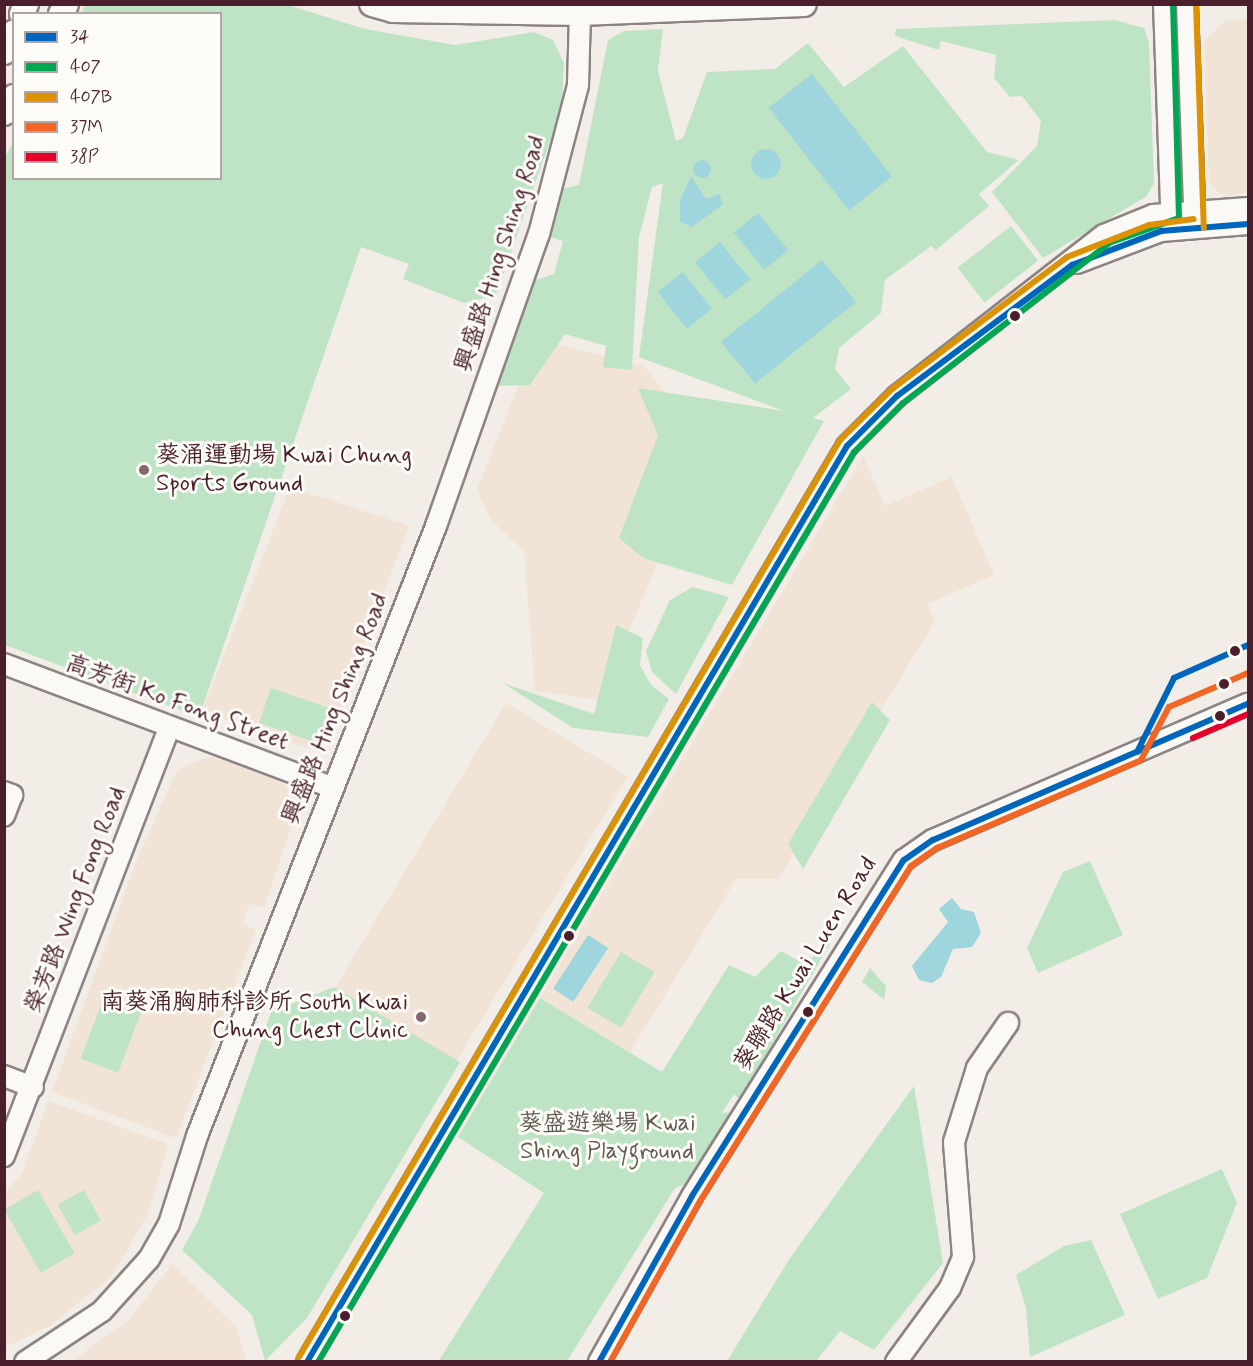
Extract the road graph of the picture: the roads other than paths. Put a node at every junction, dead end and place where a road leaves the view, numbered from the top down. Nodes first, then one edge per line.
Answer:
1 (372, 4) edge
2 (804, 4) edge
3 (1164, 4) edge
4 (1187, 4) edge
5 (435, 7) edge
6 (580, 13) junction
7 (12, 36) edge
8 (4, 52) edge
9 (12, 100) edge
10 (4, 113) edge
11 (1248, 208) edge
12 (1195, 220) junction
13 (1171, 221) junction
14 (1248, 224) edge
15 (4, 664) edge
16 (1248, 704) edge
17 (169, 729) junction
18 (332, 787) junction
19 (8, 793) edge
20 (4, 816) edge
21 (1008, 1023) dead end
22 (4, 1076) edge
23 (33, 1087) junction
24 (4, 1156) edge
25 (25, 1362) edge
26 (307, 1362) edge
27 (599, 1362) edge
28 (896, 1362) edge

1 - 5 main road
2 - 6 main road
3 - 13 street
4 - 12 street
5 - 6 main road
6 - 18 street, 興盛路 Hing Shing Road
7 - 8 main road
9 - 10 main road
11 - 12 street
12 - 13 street
12 - 14 street
13 - 26 street
15 - 17 street, 高芳街 Ko Fong Street
16 - 27 street, 葵聯路 Kwai Luen Road
17 - 18 street, 高芳街 Ko Fong Street
17 - 23 street, 榮芳路 Wing Fong Road
18 - 25 street, 興盛路 Hing Shing Road
19 - 20 street
21 - 28 street
22 - 23 street
23 - 24 street, 榮芳路 Wing Fong Road

